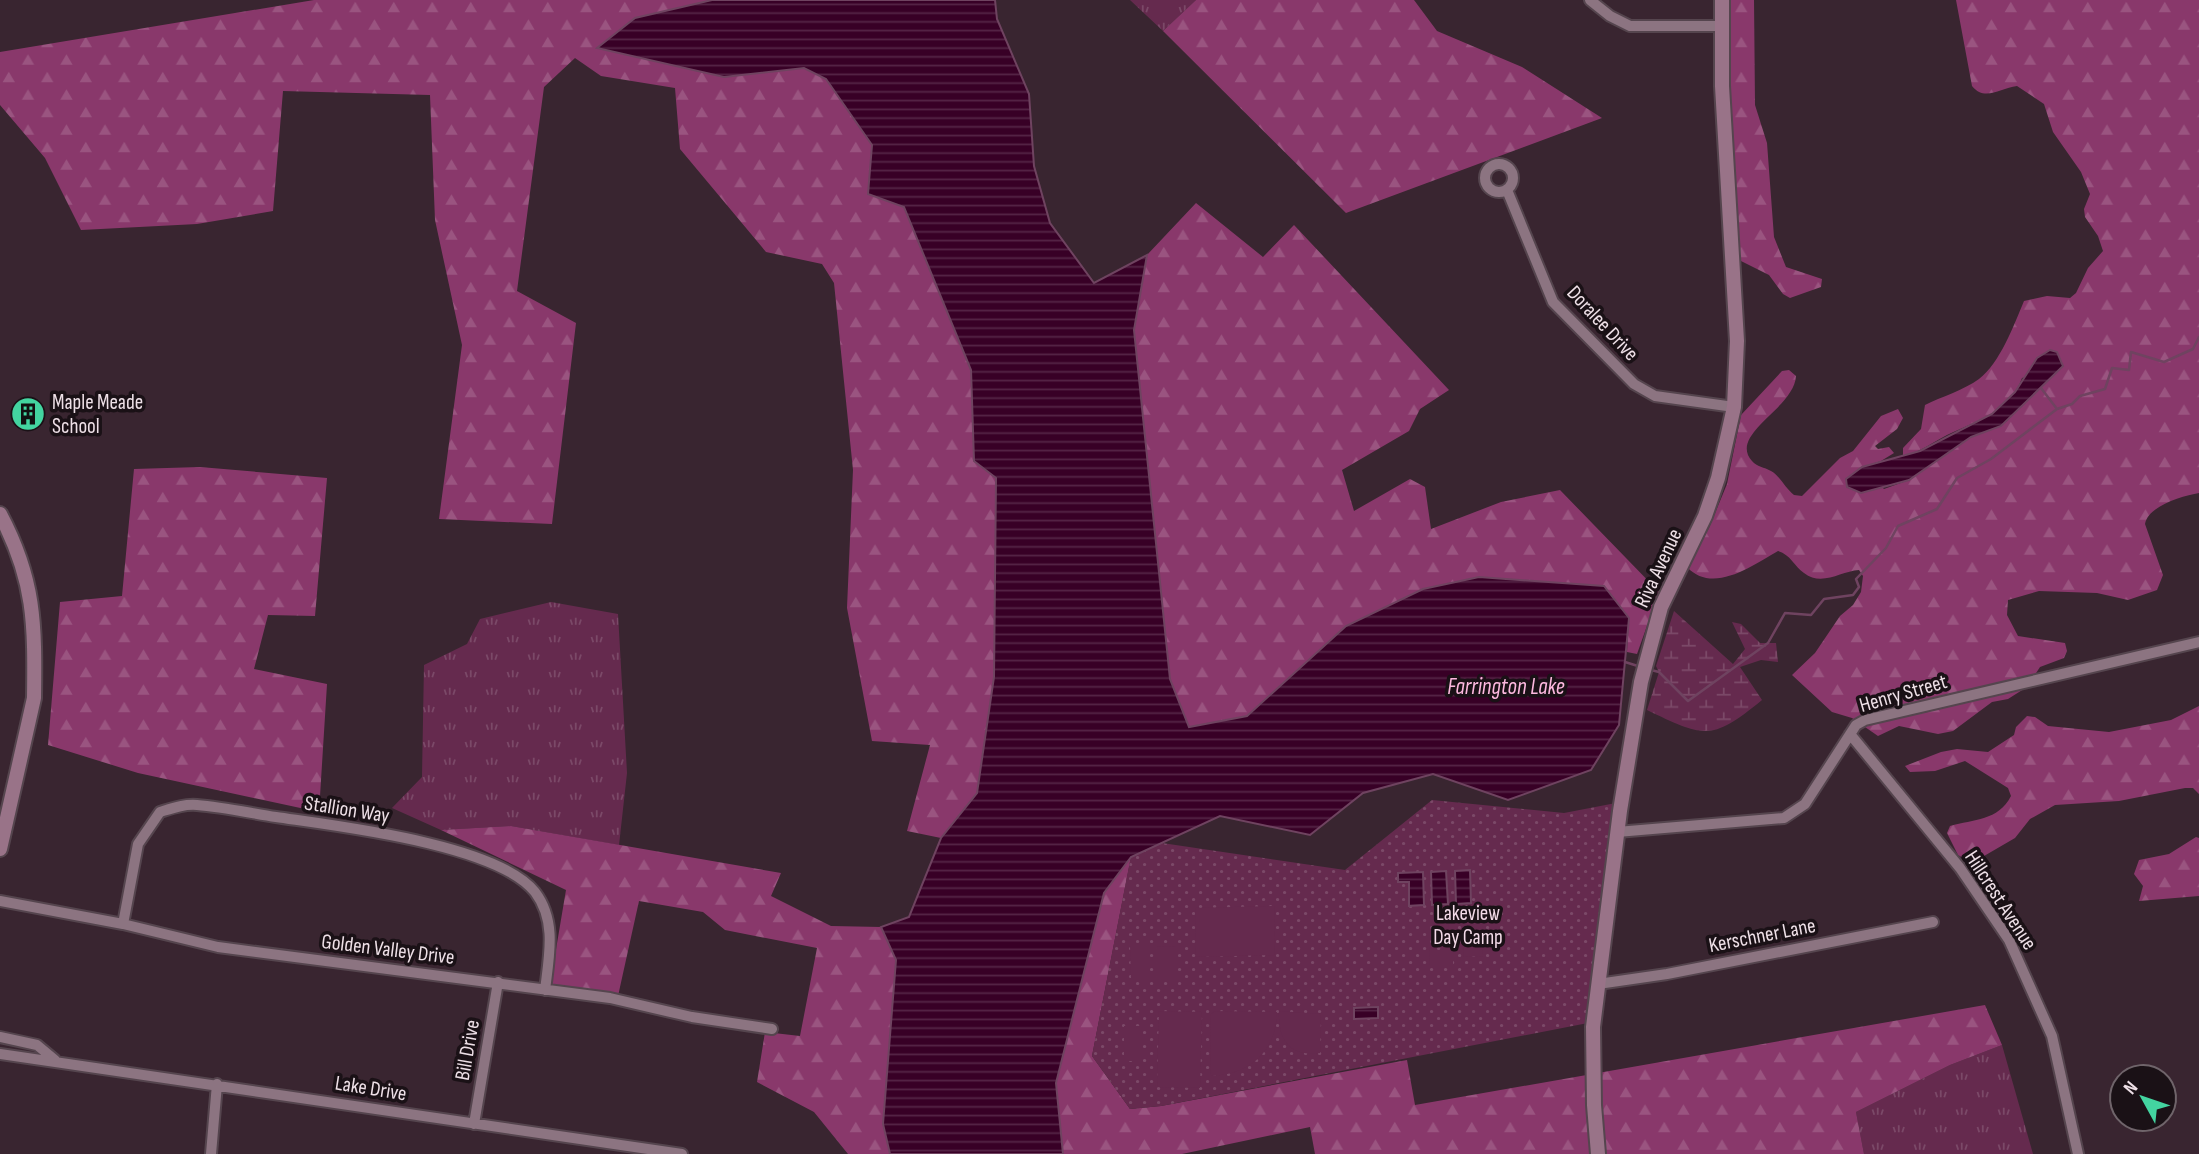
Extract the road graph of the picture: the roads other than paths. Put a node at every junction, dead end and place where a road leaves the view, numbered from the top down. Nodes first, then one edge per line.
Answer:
1 (1590, 0) edge
2 (1722, 0) edge
3 (1722, 26) junction
4 (1507, 190) dead end
5 (1734, 407) junction
6 (0, 514) edge
7 (2199, 642) edge
8 (1850, 734) junction
9 (1617, 832) junction
10 (0, 849) edge
11 (0, 901) edge
12 (1933, 922) dead end
13 (123, 924) junction
14 (498, 982) junction
15 (1598, 984) junction
16 (545, 990) junction
17 (772, 1029) dead end
18 (0, 1037) edge
19 (0, 1054) edge
20 (55, 1060) junction
21 (217, 1084) junction
22 (474, 1124) junction
23 (663, 1153) edge
24 (211, 1154) edge
25 (682, 1154) edge
26 (1598, 1154) edge
27 (2078, 1154) edge

1 - 3 street
2 - 3 street, Riva Avenue
3 - 5 street, Riva Avenue
4 - 5 street, Doralee Drive
5 - 9 street, Riva Avenue
6 - 10 street
7 - 8 street, Henry Street
8 - 9 street, Henry Street
8 - 27 street, Hillcrest Avenue
9 - 15 street, Riva Avenue
11 - 13 street, Golden Valley Drive
12 - 15 street, Kerschner Lane
13 - 14 street, Golden Valley Drive
13 - 16 street, Stallion Way
14 - 16 street, Golden Valley Drive
14 - 22 street, Bill Drive
15 - 26 street, Riva Avenue
16 - 17 street, Golden Valley Drive
18 - 20 street, Lake Drive
19 - 20 street, Lake Drive
20 - 21 street, Lake Drive
21 - 22 street, Lake Drive
21 - 24 street
22 - 23 street, Lake Drive
23 - 25 street, Lake Drive

